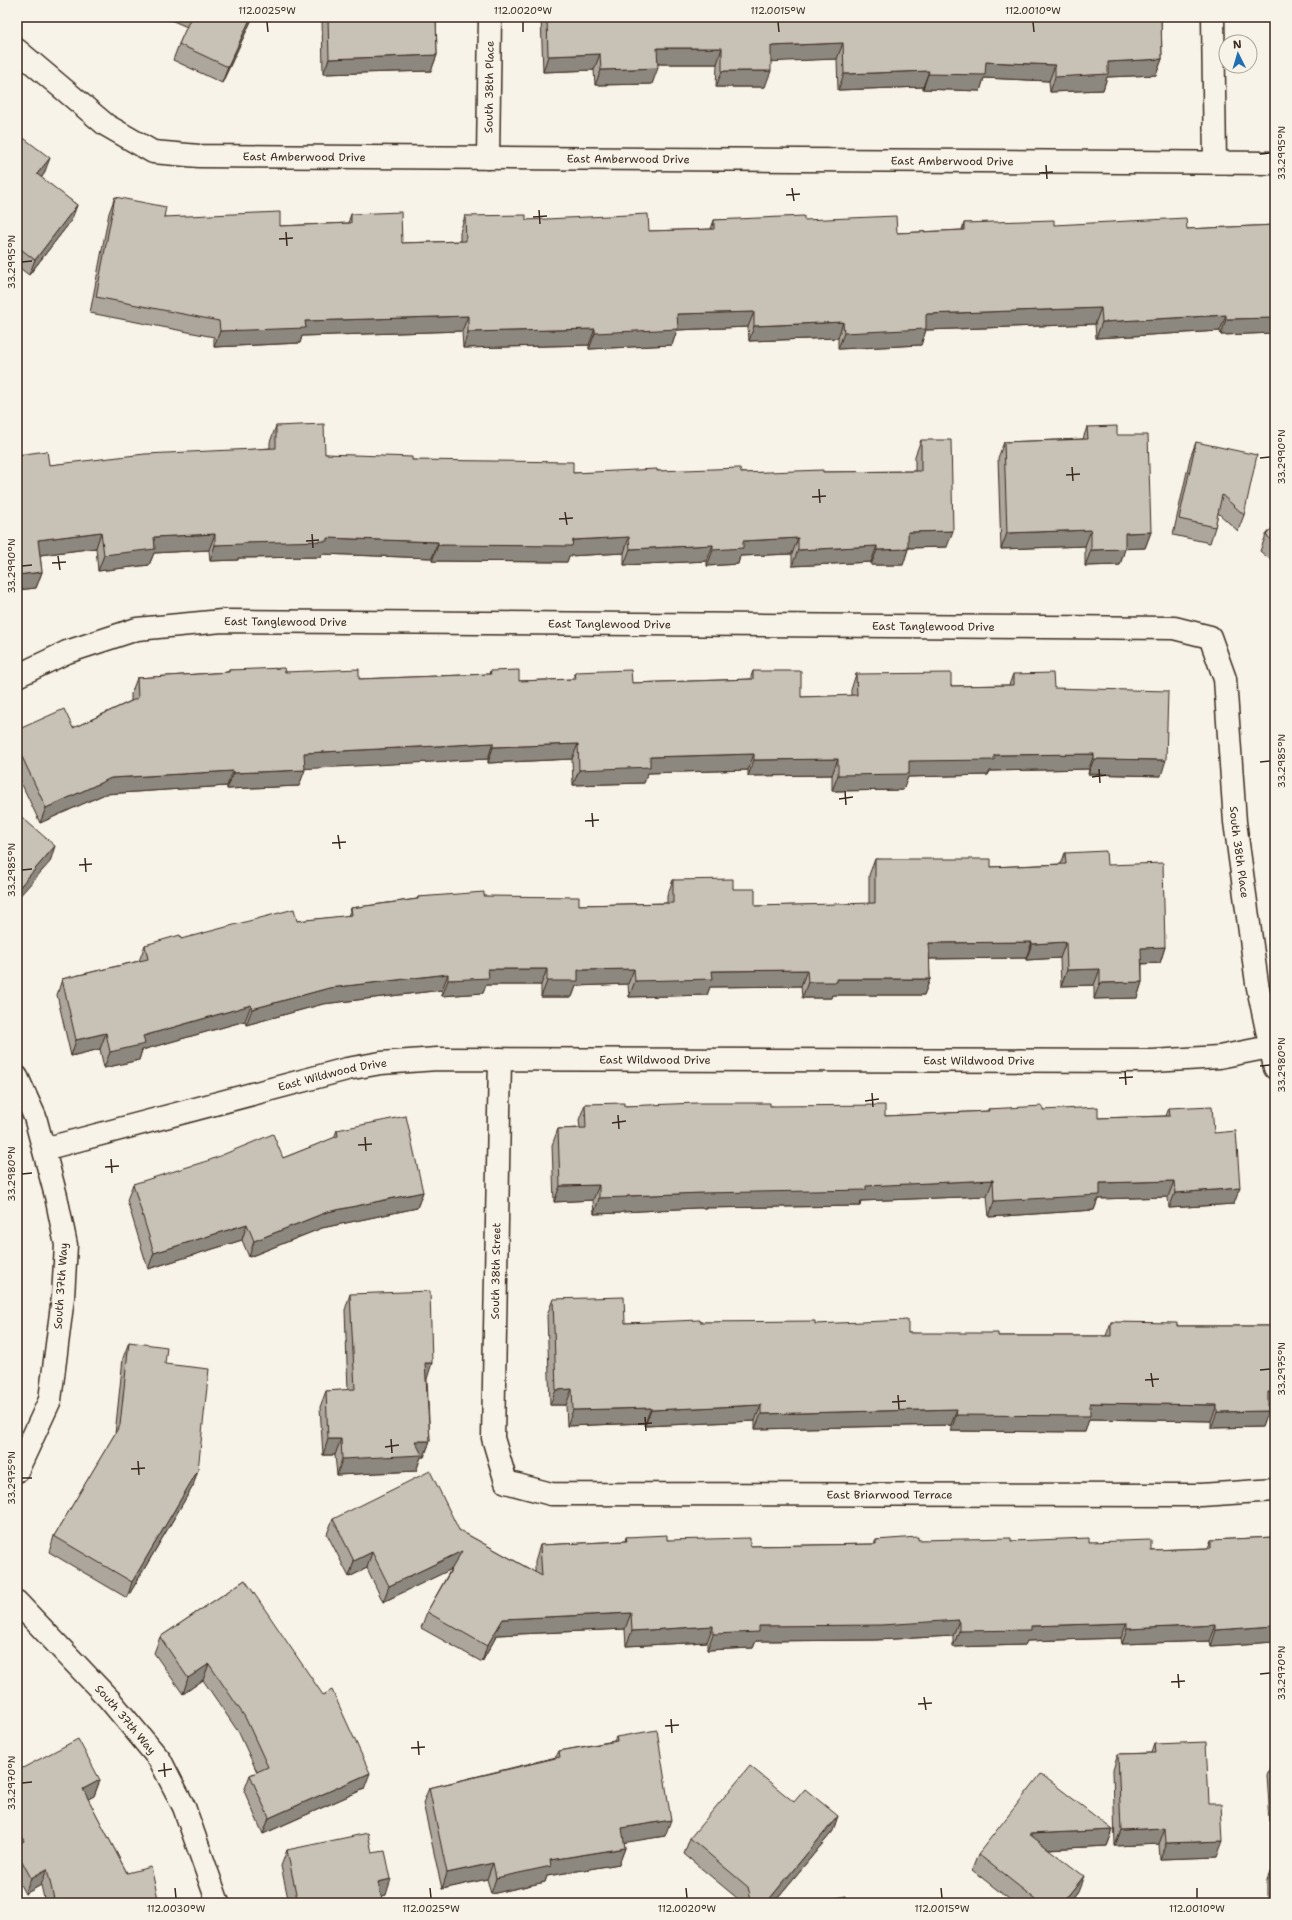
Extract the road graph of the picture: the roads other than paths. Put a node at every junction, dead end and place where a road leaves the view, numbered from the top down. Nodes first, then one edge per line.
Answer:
1 (490, 17) edge
2 (1213, 17) edge
3 (17, 50) edge
4 (488, 158) junction
5 (1215, 162) junction
6 (1275, 163) edge
7 (1210, 637) joint
8 (17, 676) edge
9 (1273, 1046) edge
10 (500, 1059) junction
11 (1275, 1068) edge
12 (17, 1077) edge
13 (44, 1149) junction
14 (17, 1471) edge
15 (506, 1482) joint
16 (1275, 1490) edge
17 (17, 1602) edge
18 (218, 1903) edge

1 - 4 street, South 38th Place
2 - 5 street
3 - 4 street, East Amberwood Drive
4 - 5 street, East Amberwood Drive
5 - 6 street, East Amberwood Drive
7 - 8 street, East Tanglewood Drive
7 - 9 street, South 38th Place
9 - 10 street, East Wildwood Drive
9 - 11 street, South 38th Place
10 - 13 street, East Wildwood Drive
10 - 15 street, South 38th Street
12 - 13 street, South 37th Way
13 - 14 street, South 37th Way
15 - 16 street, East Briarwood Terrace
17 - 18 street, South 37th Way

